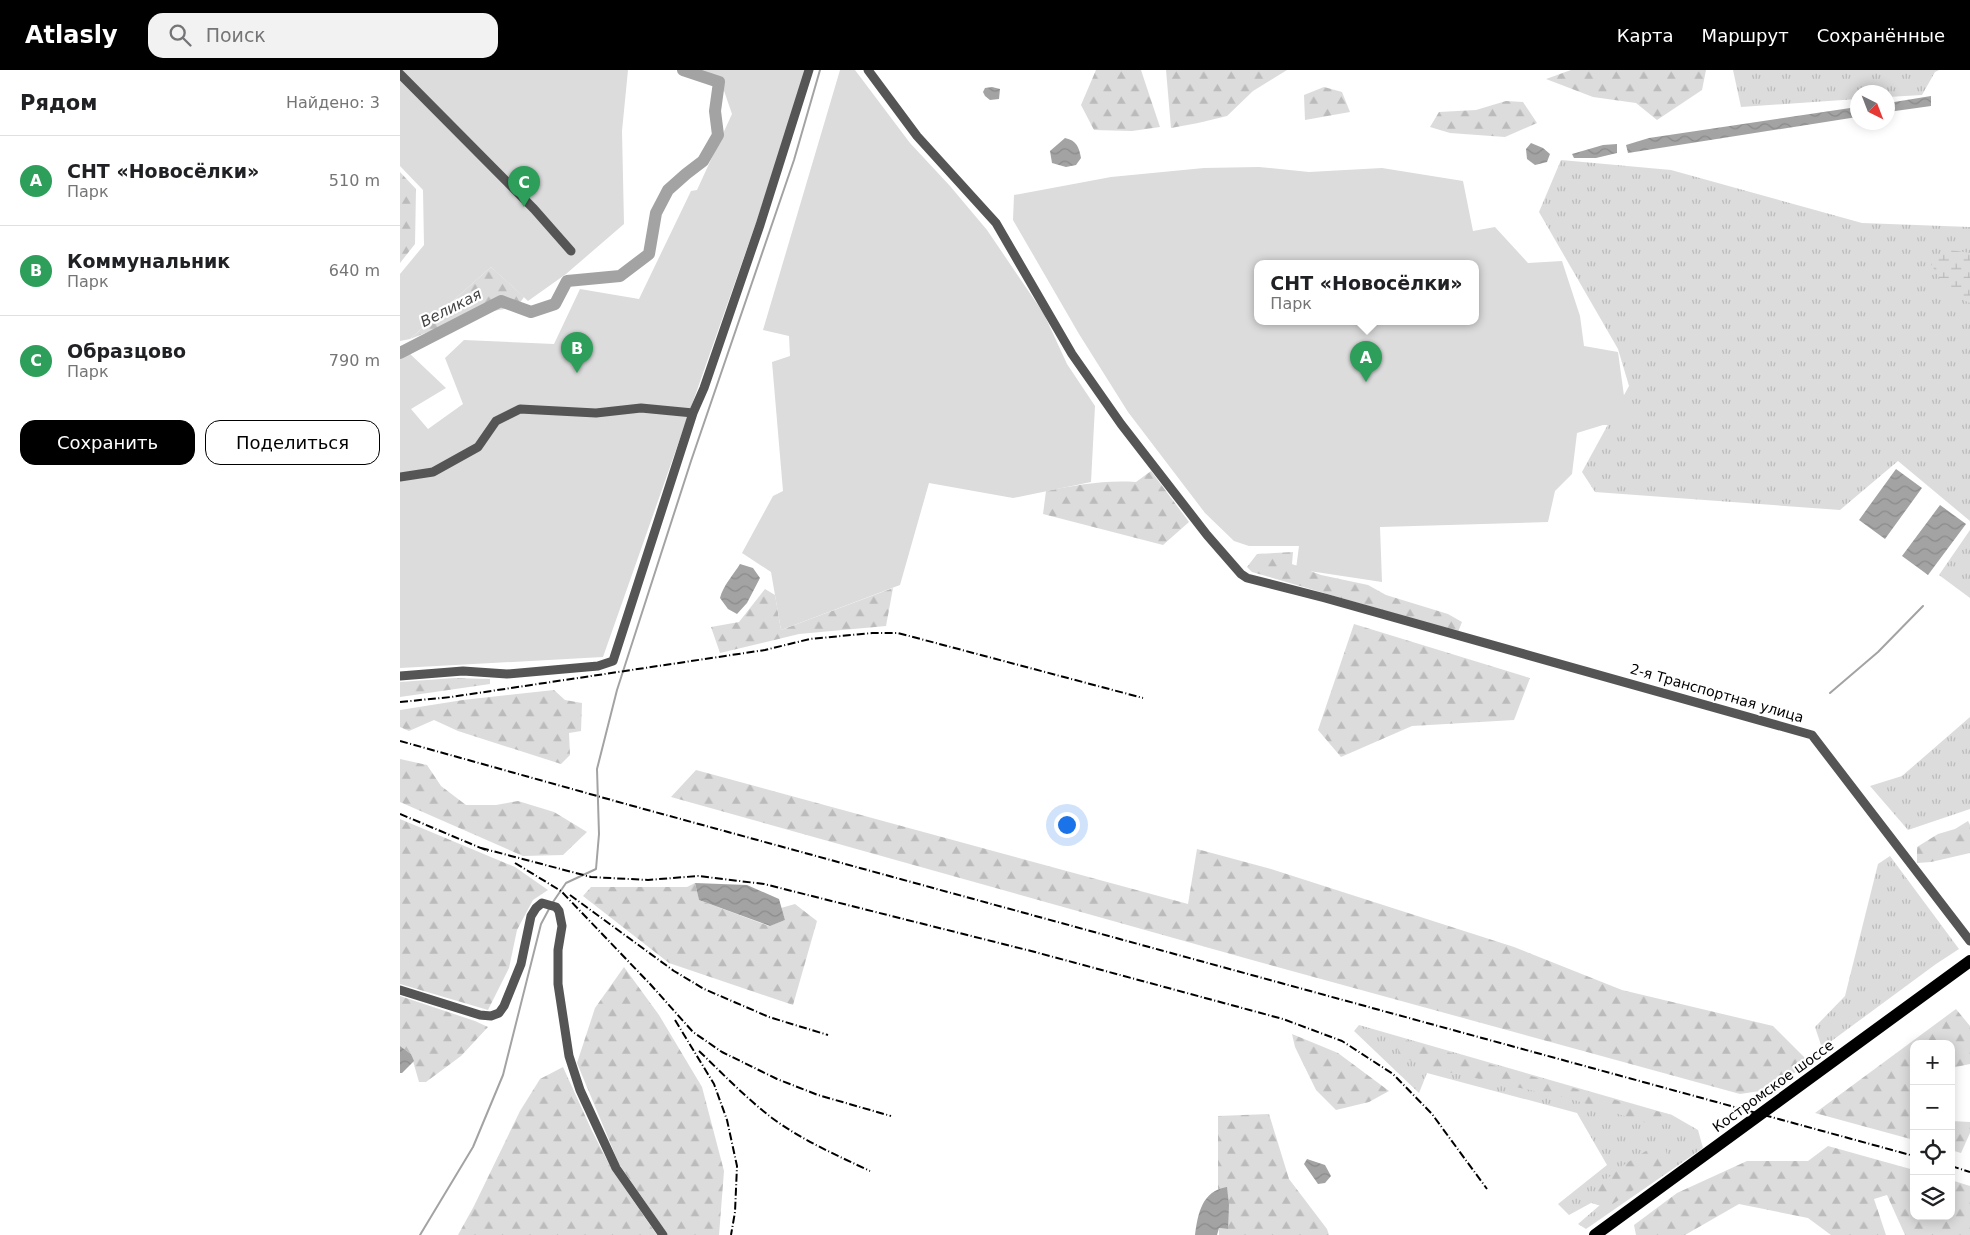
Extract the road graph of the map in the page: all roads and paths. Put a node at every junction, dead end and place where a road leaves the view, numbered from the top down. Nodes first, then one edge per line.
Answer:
1 (809, 70) edge
2 (868, 70) edge
3 (400, 74) edge
4 (571, 251) dead end
5 (693, 412) junction
6 (400, 477) edge
7 (400, 676) edge
8 (1970, 941) edge
9 (1970, 961) edge
10 (400, 990) edge
11 (663, 1235) edge
12 (1595, 1235) edge

1 - 5 street
2 - 8 street, 2-я Транспортная улица
3 - 4 street
5 - 6 street
5 - 7 street
9 - 12 highway, Костромское шоссе
10 - 11 street

